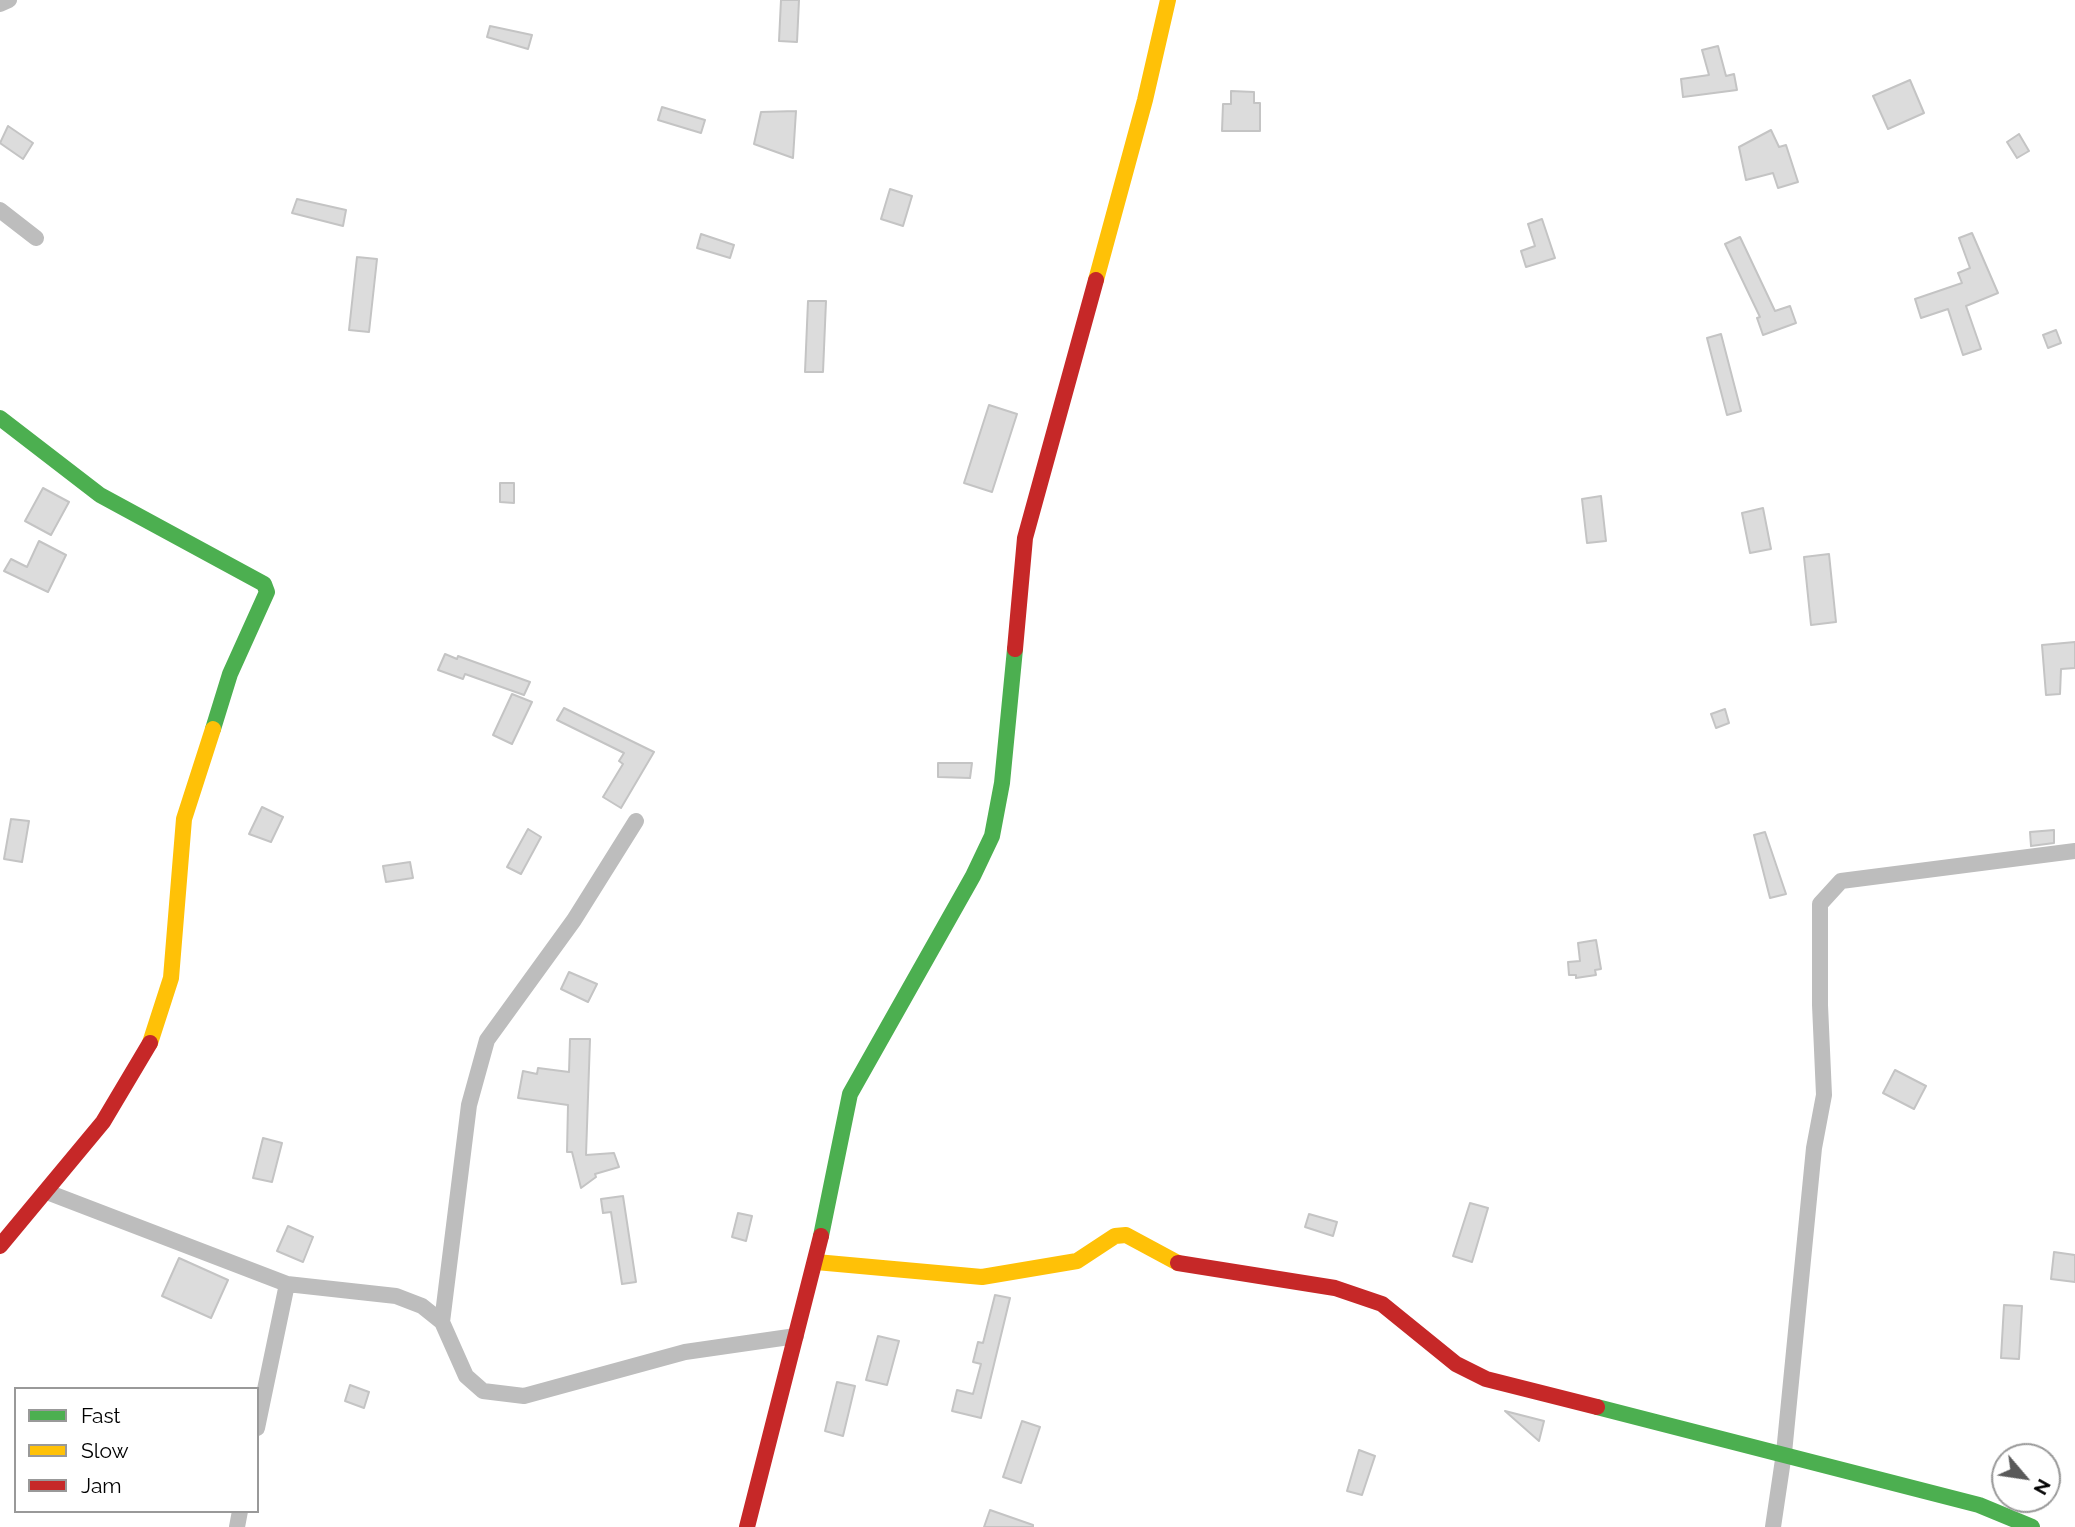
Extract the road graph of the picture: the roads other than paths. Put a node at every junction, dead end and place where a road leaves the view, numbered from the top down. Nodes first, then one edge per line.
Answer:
1 (9, 0) edge
2 (1168, 0) edge
3 (0, 4) edge
4 (0, 210) edge
5 (36, 238) dead end
6 (0, 418) edge
7 (636, 821) dead end
8 (2075, 851) edge
9 (47, 1192) junction
10 (0, 1246) edge
11 (816, 1262) junction
12 (287, 1284) junction
13 (442, 1322) junction
14 (796, 1336) junction
15 (259, 1418) edge
16 (1784, 1454) junction
17 (747, 1527) edge
18 (1773, 1527) edge
19 (2032, 1527) edge

1 - 3 street
2 - 11 street
4 - 5 street
6 - 9 street
7 - 13 street
8 - 16 street
9 - 10 street
9 - 12 street
11 - 14 street
11 - 16 street
12 - 13 street
12 - 15 street
13 - 14 street
14 - 17 street
16 - 18 street
16 - 19 street

